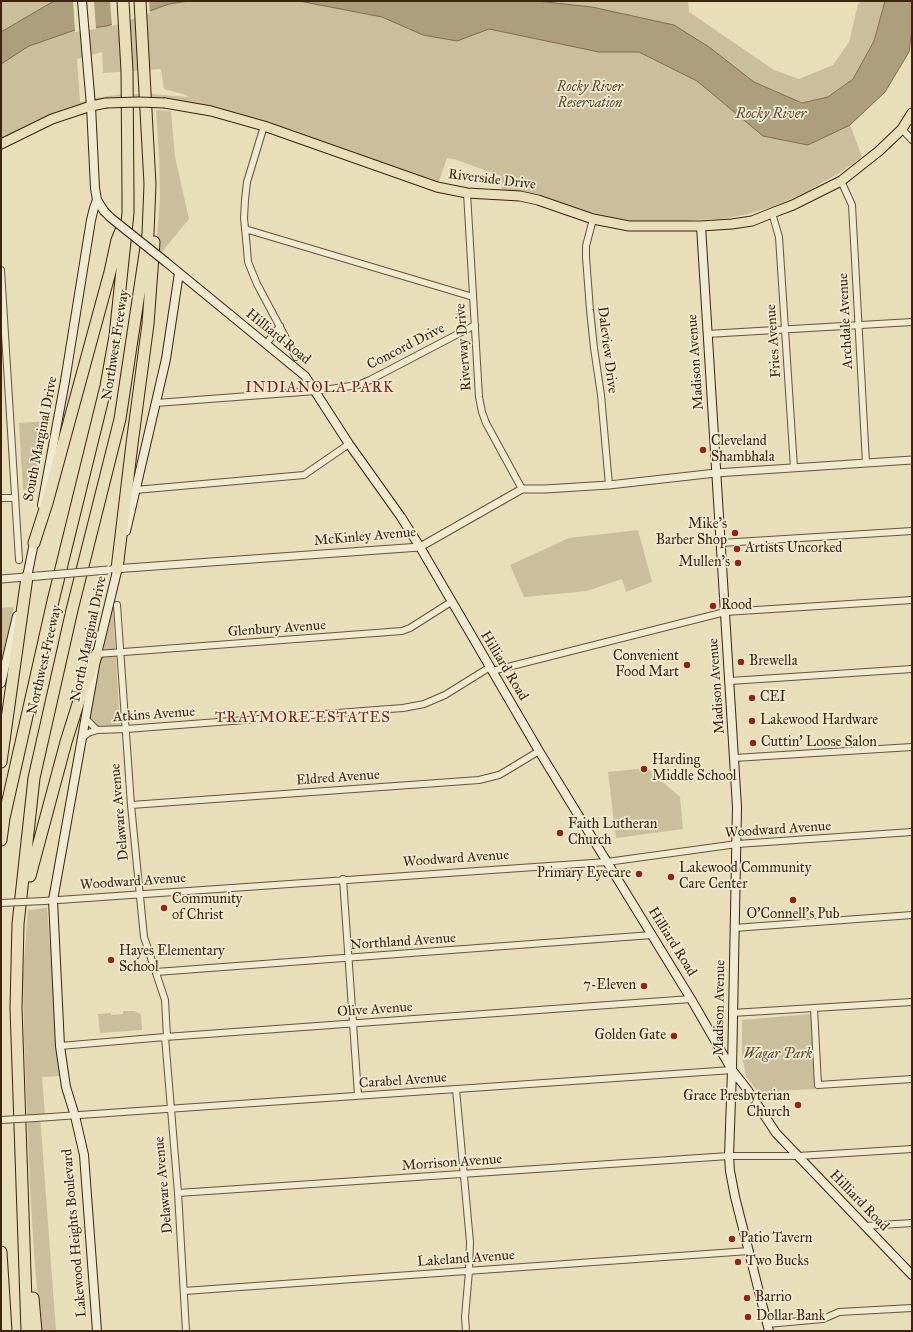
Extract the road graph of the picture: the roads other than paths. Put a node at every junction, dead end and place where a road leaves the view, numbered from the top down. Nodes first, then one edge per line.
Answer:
1 (82, 1) edge
2 (123, 1) edge
3 (140, 1) edge
4 (144, 85) junction
5 (91, 106) junction
6 (912, 113) edge
7 (264, 126) junction
8 (902, 129) junction
9 (912, 140) edge
10 (1, 144) edge
11 (841, 180) junction
12 (467, 193) junction
13 (97, 200) junction
14 (128, 213) junction
15 (772, 213) junction
16 (593, 219) junction
17 (701, 226) junction
18 (245, 229) junction
19 (1, 270) edge
20 (179, 273) junction
21 (473, 297) junction
22 (912, 322) edge
23 (474, 325) junction
24 (280, 326) junction
25 (858, 326) junction
26 (785, 330) junction
27 (707, 334) junction
28 (266, 344) junction
29 (296, 357) dead end
30 (316, 391) junction
31 (156, 403) junction
32 (349, 444) junction
33 (912, 460) edge
34 (866, 463) junction
35 (794, 468) junction
36 (716, 473) junction
37 (609, 485) junction
38 (522, 489) junction
39 (135, 490) junction
40 (1, 498) edge
41 (14, 498) junction
42 (912, 531) edge
43 (34, 543) junction
44 (721, 543) junction
45 (420, 547) junction
46 (19, 560) dead end
47 (113, 569) junction
48 (32, 576) junction
49 (1, 579) edge
50 (912, 600) edge
51 (451, 602) junction
52 (117, 605) dead end
53 (725, 612) junction
54 (121, 653) junction
55 (97, 654) junction
56 (491, 669) junction
57 (912, 669) edge
58 (730, 681) junction
59 (1, 683) edge
60 (86, 719) junction
61 (126, 729) junction
62 (97, 730) junction
63 (81, 739) junction
64 (912, 747) edge
65 (539, 751) junction
66 (734, 758) junction
67 (1, 762) edge
68 (131, 805) junction
69 (912, 832) edge
70 (1, 840) edge
71 (737, 844) junction
72 (607, 862) junction
73 (343, 879) junction
74 (139, 894) junction
75 (53, 900) junction
76 (1, 904) edge
77 (912, 915) edge
78 (734, 928) junction
79 (652, 935) junction
80 (348, 958) junction
81 (156, 972) junction
82 (691, 999) junction
83 (912, 1002) edge
84 (16, 1008) junction
85 (814, 1008) junction
86 (732, 1013) junction
87 (59, 1014) joint
88 (352, 1024) junction
89 (166, 1037) junction
90 (60, 1046) junction
91 (732, 1070) junction
92 (912, 1078) edge
93 (456, 1089) junction
94 (358, 1095) junction
95 (170, 1109) junction
96 (75, 1116) junction
97 (1, 1120) edge
98 (912, 1149) edge
99 (729, 1156) junction
100 (798, 1156) junction
101 (464, 1174) junction
102 (178, 1193) junction
103 (22, 1202) junction
104 (912, 1223) edge
105 (865, 1226) junction
106 (749, 1251) junction
107 (1, 1253) edge
108 (469, 1271) junction
109 (912, 1275) edge
110 (184, 1291) junction
111 (912, 1308) edge
112 (768, 1327) edge
113 (6, 1331) edge
114 (27, 1331) edge
115 (36, 1331) edge
116 (97, 1331) edge
117 (186, 1331) edge
118 (466, 1331) edge

1 - 5 main road, Hilliard Road
2 - 14 highway, Northwest Freeway
3 - 4 highway, Northwest Freeway
4 - 47 highway
4 - 84 highway, Northwest Freeway
5 - 7 main road, Riverside Drive, bridge
5 - 10 main road, Riverside Drive
5 - 13 main road, Hilliard Road
6 - 8 main road, Riverside Drive
7 - 12 main road, Riverside Drive
7 - 18 street
8 - 9 street
8 - 11 main road, Riverside Drive
11 - 15 main road, Riverside Drive
11 - 25 street, Archdale Avenue
12 - 16 main road, Riverside Drive
12 - 21 street, Riverway Drive
13 - 20 main road, Hilliard Road, bridge
13 - 43 main road, South Marginal Drive
14 - 43 highway
14 - 70 highway, Northwest Freeway
15 - 17 main road, Riverside Drive
15 - 26 street, Fries Avenue
16 - 17 main road, Riverside Drive
16 - 37 street, Daleview Drive
17 - 27 main road, Madison Avenue
18 - 21 street
18 - 24 street
19 - 41 street
20 - 28 main road, Hilliard Road
20 - 31 main road, North Marginal Drive
21 - 23 street, Riverway Drive
22 - 25 street
23 - 30 street, Concord Drive
23 - 38 street, Riverway Drive
24 - 28 street
24 - 29 street
25 - 26 street
25 - 34 street, Archdale Avenue
26 - 27 street
26 - 35 street, Fries Avenue
27 - 36 main road, Madison Avenue
28 - 30 main road, Hilliard Road
30 - 31 street, Concord Drive
30 - 32 main road, Hilliard Road
31 - 39 main road, North Marginal Drive
32 - 39 street
32 - 45 main road, Hilliard Road
33 - 34 street
34 - 35 street
35 - 36 street
36 - 37 street
36 - 44 main road, Madison Avenue
37 - 38 street
38 - 45 street, McKinley Avenue
39 - 47 main road, North Marginal Drive
40 - 41 street
41 - 46 street
42 - 44 street
43 - 48 main road, South Marginal Drive
44 - 53 main road, Madison Avenue
45 - 47 street, McKinley Avenue
45 - 51 main road, Hilliard Road
47 - 48 street, McKinley Avenue, bridge
47 - 55 main road, North Marginal Drive
48 - 49 street, McKinley Avenue
48 - 59 main road, South Marginal Drive
48 - 67 highway
50 - 53 street, Atkins Avenue
51 - 54 street, Glenbury Avenue
51 - 56 main road, Hilliard Road
52 - 54 street, Delaware Avenue
53 - 56 street, Atkins Avenue
53 - 58 main road, Madison Avenue
54 - 55 street, Glenbury Avenue
54 - 61 street, Delaware Avenue
55 - 60 main road, North Marginal Drive
55 - 84 highway
56 - 61 street, Atkins Avenue
56 - 65 main road, Hilliard Road
57 - 58 street
58 - 66 main road, Madison Avenue
60 - 62 street, Atkins Avenue
60 - 63 main road, North Marginal Drive
61 - 62 street, Atkins Avenue
61 - 68 street, Delaware Avenue
62 - 63 street, Atkins Avenue
63 - 75 main road, North Marginal Drive
64 - 66 street
65 - 68 street, Eldred Avenue
65 - 72 main road, Hilliard Road
66 - 71 main road, Madison Avenue
68 - 74 street, Delaware Avenue
69 - 71 street, Woodward Avenue
71 - 72 street, Woodward Avenue
71 - 78 main road, Madison Avenue
72 - 73 street, Woodward Avenue
72 - 79 main road, Hilliard Road
73 - 74 street, Woodward Avenue
73 - 80 street
74 - 75 street, Woodward Avenue
74 - 81 street, Delaware Avenue
75 - 76 street, Woodward Avenue, bridge
75 - 87 main road, North Marginal Drive
77 - 78 street
78 - 86 main road, Madison Avenue
79 - 80 street, Northland Avenue
79 - 82 main road, Hilliard Road
80 - 81 street, Northland Avenue
80 - 88 street
81 - 89 street, Delaware Avenue
82 - 88 street, Olive Avenue
82 - 91 main road, Hilliard Road
83 - 85 street
84 - 103 highway, Northwest Freeway
85 - 86 street
85 - 92 street
86 - 91 main road, Madison Avenue
87 - 90 main road, Lakewood Heights Boulevard
88 - 89 street, Olive Avenue
88 - 94 street
89 - 90 street, Olive Avenue
89 - 95 street, Delaware Avenue
90 - 96 main road, Lakewood Heights Boulevard
91 - 93 street, Carabel Avenue
91 - 99 main road, Madison Avenue
91 - 100 main road, Hilliard Road
93 - 94 street, Carabel Avenue
93 - 101 street
94 - 95 street, Carabel Avenue
95 - 96 street, Carabel Avenue
95 - 102 street, Delaware Avenue
96 - 97 street, Carabel Avenue, bridge
96 - 116 main road, Lakewood Heights Boulevard
98 - 100 street, Morrison Avenue
99 - 100 street, Morrison Avenue
99 - 101 street, Morrison Avenue
99 - 106 main road, Madison Avenue
100 - 105 main road, Hilliard Road
101 - 102 street, Morrison Avenue
101 - 108 street
102 - 110 street, Delaware Avenue
103 - 114 highway, Northwest Freeway
103 - 115 highway
104 - 105 street
105 - 109 main road, Hilliard Road
106 - 108 street, Lakeland Avenue
106 - 112 main road, Madison Avenue
107 - 113 highway
108 - 110 street, Lakeland Avenue
108 - 118 street
110 - 117 street, Delaware Avenue
111 - 112 street

